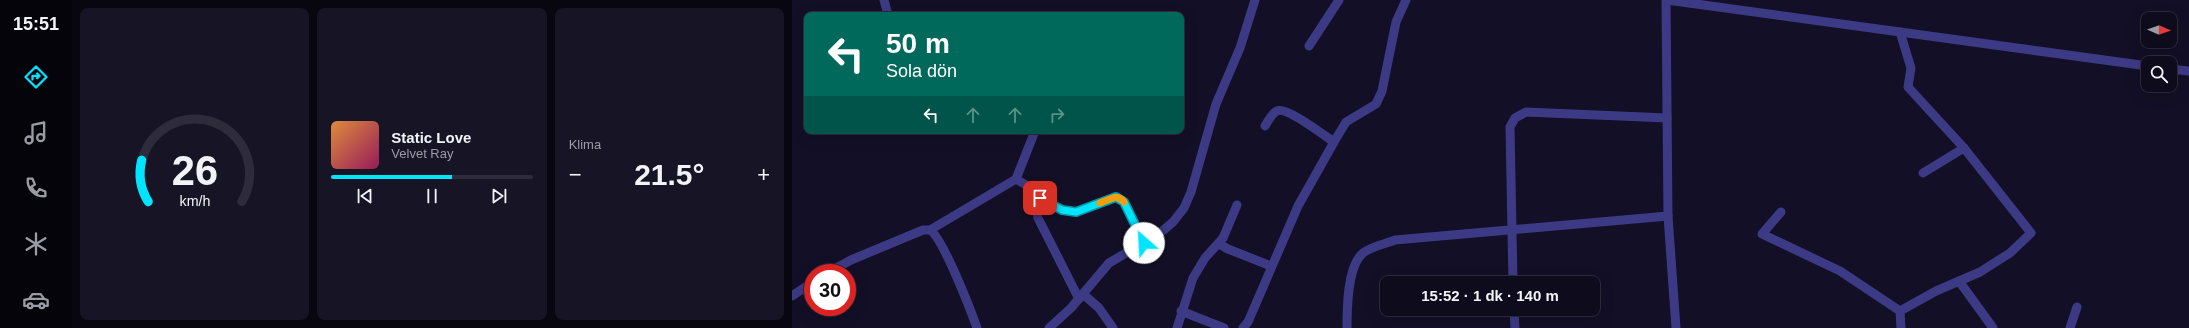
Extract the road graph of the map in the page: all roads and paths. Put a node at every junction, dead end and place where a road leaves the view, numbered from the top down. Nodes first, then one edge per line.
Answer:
1 (884, 0) edge
2 (1255, 0) edge
3 (1339, 0) edge
4 (1406, 0) edge
5 (1667, 0) edge
6 (887, 12) edge
7 (1900, 32) junction
8 (1309, 46) dead end
9 (2141, 65) edge
10 (2177, 70) edge
11 (2189, 72) edge
12 (1667, 118) junction
13 (1265, 126) dead end
14 (1034, 134) edge
15 (1334, 142) junction
16 (1964, 148) junction
17 (1923, 173) dead end
18 (1016, 179) junction
19 (1040, 198) junction
20 (1237, 205) dead end
21 (1781, 212) dead end
22 (1668, 216) junction
23 (1511, 229) junction
24 (930, 230) junction
25 (1144, 243) junction
26 (1219, 244) junction
27 (844, 264) edge
28 (1271, 266) junction
29 (1513, 276) edge
30 (1959, 281) junction
31 (804, 288) edge
32 (792, 296) edge
33 (1081, 296) junction
34 (2077, 307) dead end
35 (1181, 311) junction
36 (1900, 311) junction
37 (1514, 316) edge
38 (977, 328) edge
39 (1049, 328) edge
40 (1113, 328) edge
41 (1177, 328) edge
42 (1224, 328) edge
43 (1243, 328) edge
44 (1347, 328) edge
45 (1515, 328) edge
46 (1676, 328) edge
47 (1901, 328) edge
48 (1993, 328) edge
49 (2070, 328) edge

1 - 6 street
2 - 25 street
3 - 8 street
4 - 15 street
5 - 7 street
5 - 12 street
7 - 9 street
7 - 16 street
10 - 11 street
12 - 22 street
12 - 23 street
13 - 15 street
14 - 18 street
15 - 28 street
16 - 17 street
16 - 30 street
18 - 19 street
18 - 24 street
19 - 25 street
19 - 33 street
20 - 26 street
21 - 36 street
22 - 23 street
22 - 46 street
23 - 29 street
23 - 44 street
24 - 27 street
24 - 38 street
25 - 33 street
26 - 28 street
26 - 35 street
28 - 43 street
30 - 36 street
30 - 48 street
31 - 32 street
33 - 39 street
33 - 40 street
34 - 49 street
35 - 41 street
35 - 42 street
36 - 47 street
37 - 45 street

